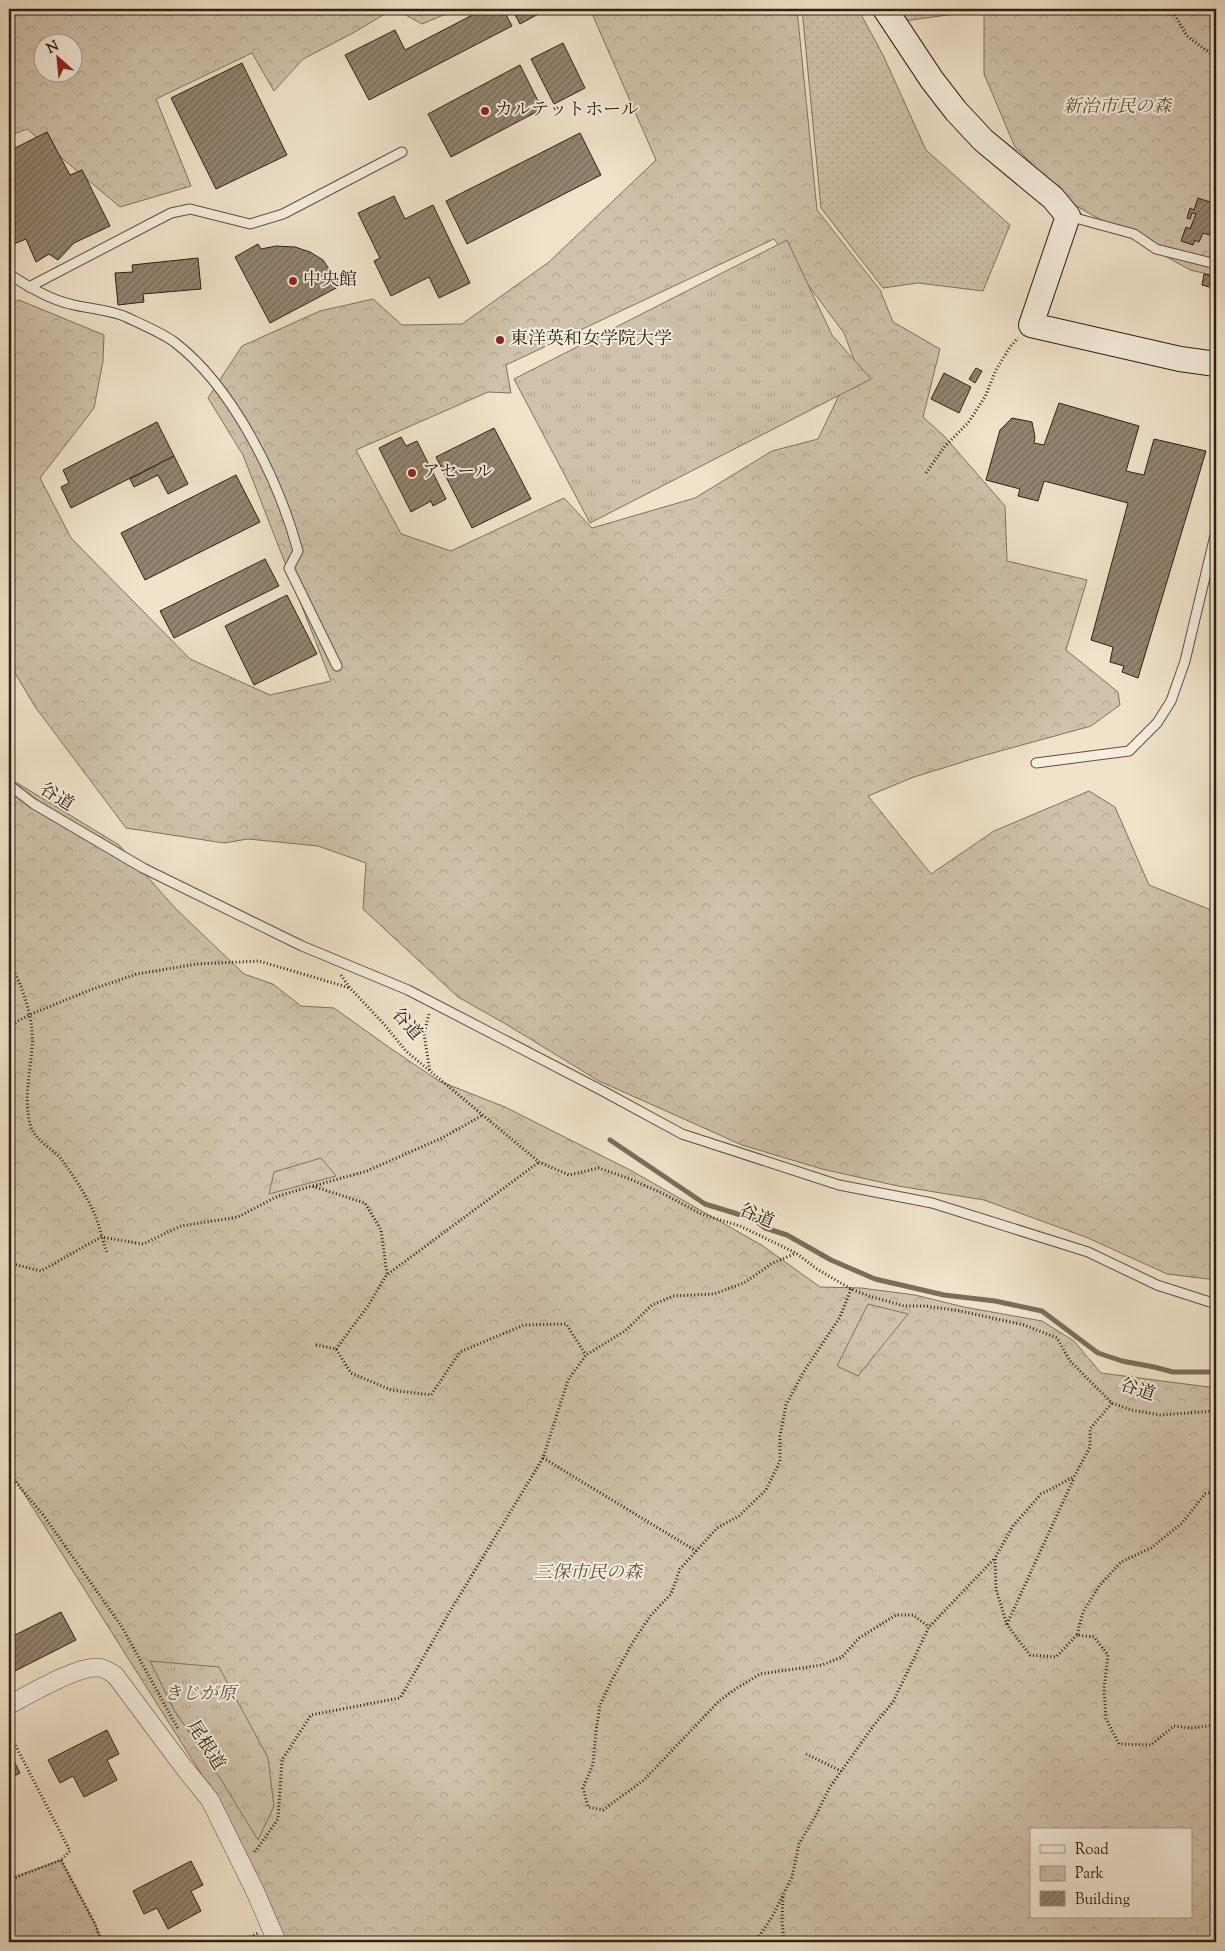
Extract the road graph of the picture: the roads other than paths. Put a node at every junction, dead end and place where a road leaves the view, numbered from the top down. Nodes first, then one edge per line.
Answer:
1 (885, 9) edge
2 (402, 152) dead end
3 (1068, 216) junction
4 (1216, 264) edge
5 (9, 274) edge
6 (29, 287) junction
7 (1216, 364) edge
8 (1216, 531) edge
9 (338, 666) dead end
10 (1036, 763) dead end
11 (9, 785) edge
12 (1216, 1304) edge
13 (9, 1705) edge
14 (276, 1942) edge

1 - 3 street
2 - 6 lane
3 - 4 lane
3 - 7 street
5 - 6 lane
6 - 9 lane
8 - 10 lane
11 - 12 lane, 谷道
13 - 14 street

